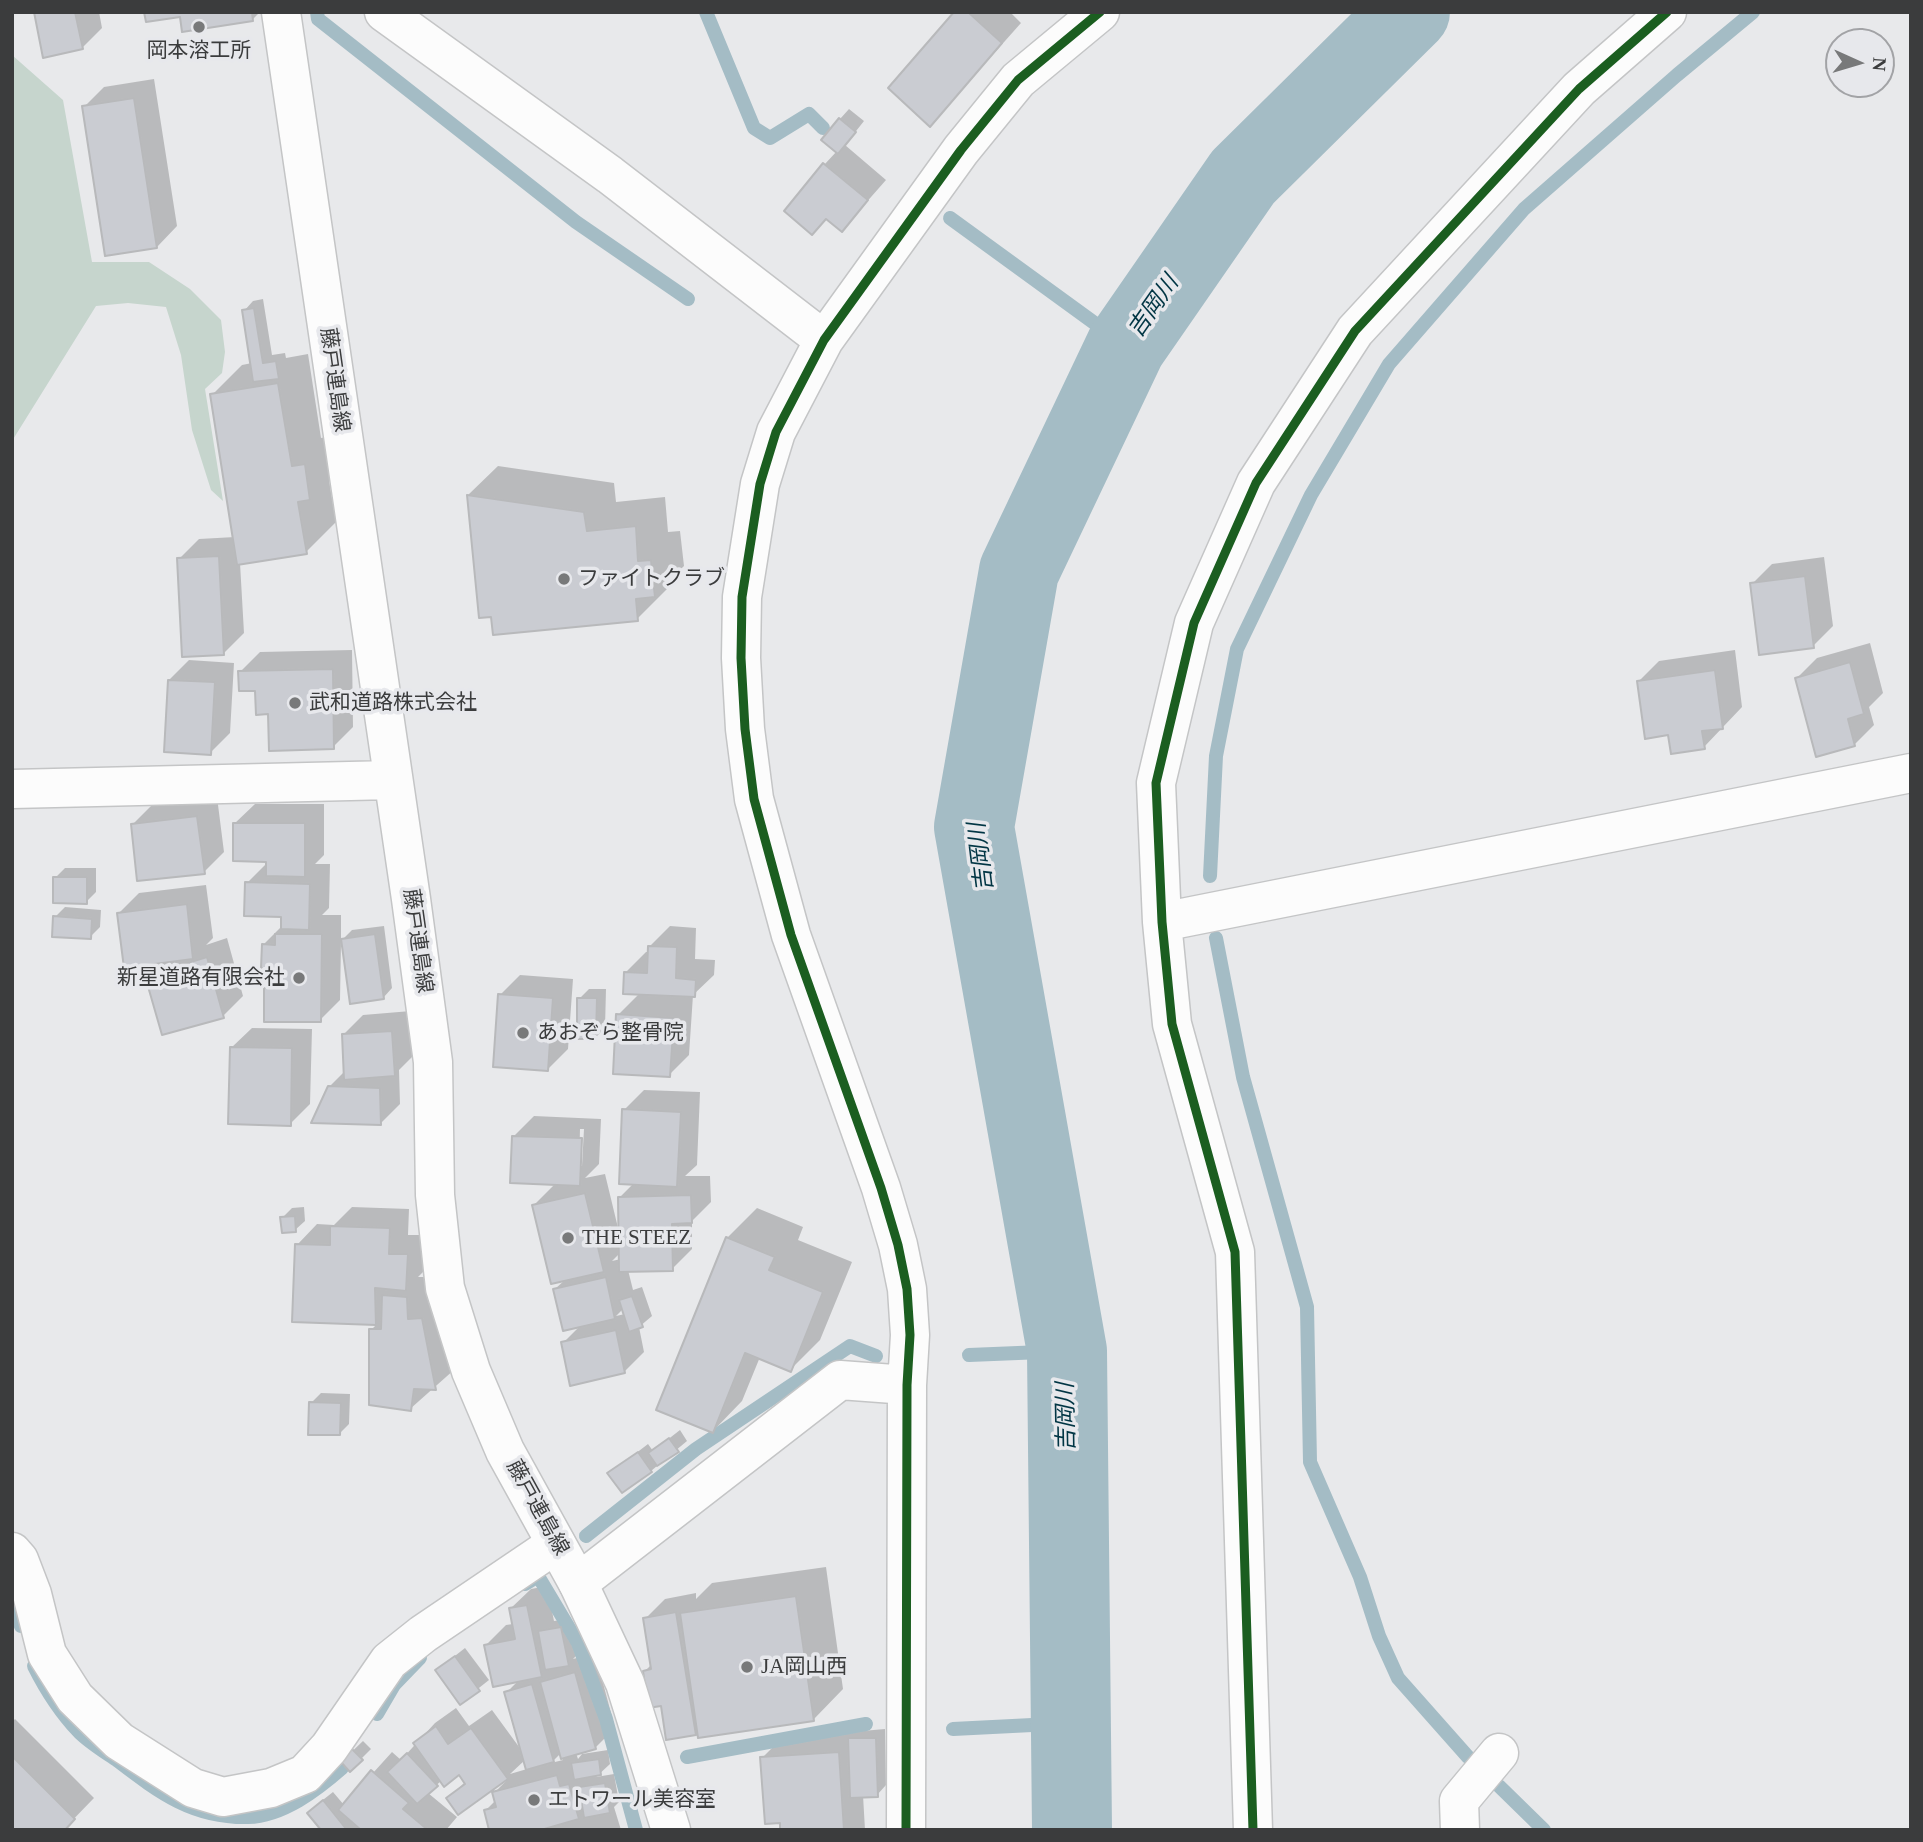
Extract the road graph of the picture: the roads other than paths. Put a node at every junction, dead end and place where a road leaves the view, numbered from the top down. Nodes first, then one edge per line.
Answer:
1 (281, 12) edge
2 (384, 12) edge
3 (1100, 12) edge
4 (1667, 12) edge
5 (824, 340) junction
6 (1911, 773) edge
7 (392, 780) junction
8 (12, 789) edge
9 (1162, 922) junction
10 (907, 1385) junction
11 (556, 1544) junction
12 (12, 1552) edge
13 (578, 1583) junction
14 (1499, 1753) dead end
15 (671, 1830) edge
16 (906, 1830) edge
17 (1253, 1830) edge
18 (1460, 1830) edge

1 - 7 street, 藤戸連島線
2 - 5 street
3 - 5 street
4 - 9 street
5 - 10 street
6 - 9 street
7 - 8 street
7 - 11 street, 藤戸連島線
9 - 17 street
10 - 13 street
10 - 16 street
11 - 12 street
11 - 13 street, 藤戸連島線
13 - 15 street, 藤戸連島線
14 - 18 street

